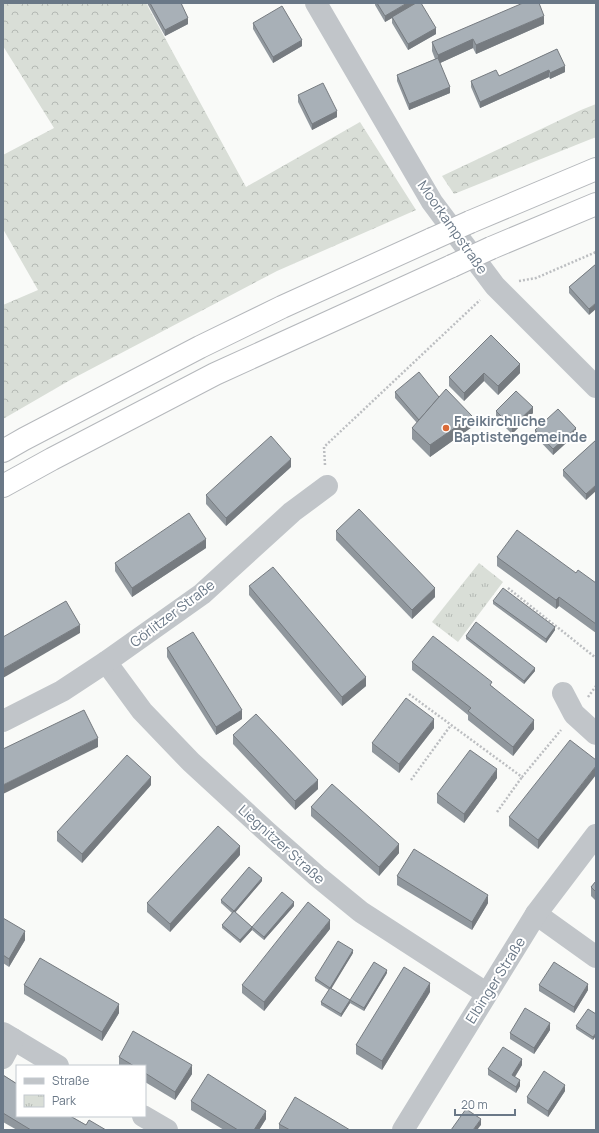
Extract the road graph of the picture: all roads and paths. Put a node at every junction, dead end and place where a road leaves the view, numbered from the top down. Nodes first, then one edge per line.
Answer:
1 (316, 3) edge
2 (596, 169) edge
3 (596, 204) edge
4 (596, 252) edge
5 (495, 286) junction
6 (596, 387) edge
7 (3, 451) edge
8 (3, 486) edge
9 (327, 486) joint
10 (508, 588) dead end
11 (596, 658) edge
12 (106, 662) junction
13 (563, 693) dead end
14 (409, 694) dead end
15 (574, 714) junction
16 (3, 721) edge
17 (450, 724) junction
18 (596, 734) edge
19 (522, 777) junction
20 (411, 780) dead end
21 (498, 812) dead end
22 (596, 835) edge
23 (536, 914) junction
24 (596, 957) edge
25 (486, 993) junction
26 (6, 1043) edge
27 (56, 1065) edge
28 (145, 1117) edge
29 (167, 1130) edge
30 (402, 1130) edge

1 - 5 street, Moorkampstraße
2 - 7 highway, bridge
3 - 8 highway, bridge
4 - 5 path
5 - 6 street, Moorkampstraße
5 - 9 path
9 - 12 street, Görlitzer Straße
10 - 11 path
12 - 16 street, Görlitzer Straße
12 - 25 street, Liegnitzer Straße
13 - 15 street
14 - 17 path
15 - 18 street
15 - 19 path
17 - 19 path
17 - 20 path
19 - 21 path
22 - 23 street, Elbinger Straße
23 - 24 street
23 - 25 street, Elbinger Straße
25 - 30 street, Elbinger Straße
26 - 27 street
28 - 29 street

